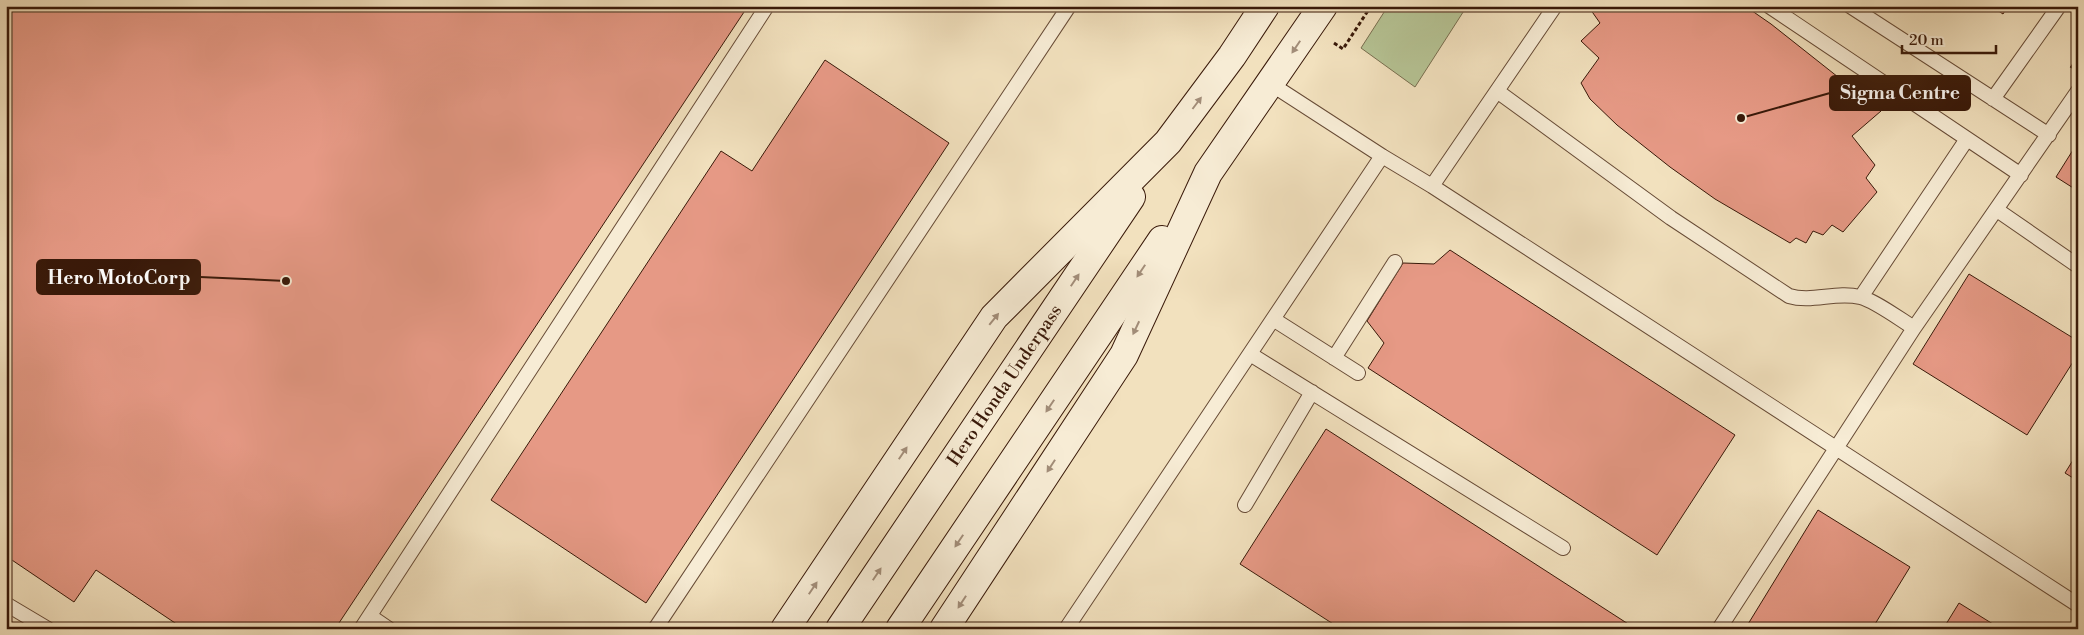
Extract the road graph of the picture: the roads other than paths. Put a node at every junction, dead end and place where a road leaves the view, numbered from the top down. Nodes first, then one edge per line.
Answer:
1 (767, 6) edge
2 (1069, 6) edge
3 (1266, 6) edge
4 (1323, 6) edge
5 (1554, 6) edge
6 (1770, 6) edge
7 (1850, 6) edge
8 (2059, 6) edge
9 (1271, 84) junction
10 (1497, 90) junction
11 (2078, 91) edge
12 (1993, 99) junction
13 (2049, 135) junction
14 (1967, 138) junction
15 (1168, 142) junction
16 (1382, 156) junction
17 (1208, 173) junction
18 (2022, 175) junction
19 (1432, 186) junction
20 (1997, 210) junction
21 (1395, 262) dead end
22 (2078, 266) edge
23 (1861, 297) junction
24 (1274, 319) junction
25 (1914, 328) junction
26 (1250, 354) junction
27 (1334, 358) junction
28 (1358, 373) dead end
29 (1312, 392) junction
30 (1836, 450) junction
31 (1245, 505) dead end
32 (1563, 548) dead end
33 (6, 604) edge
34 (2078, 605) edge
35 (370, 616) junction
36 (48, 629) edge
37 (361, 629) edge
38 (389, 629) edge
39 (655, 629) edge
40 (786, 629) edge
41 (840, 629) edge
42 (900, 629) edge
43 (944, 629) edge
44 (1066, 629) edge
45 (1719, 629) edge

1 - 35 lane
2 - 39 lane
15 -> 3 main road
4 -> 9 main road
5 - 10 lane
6 - 14 lane
7 - 12 lane
8 - 12 lane
9 - 16 lane
9 - 17 main road
10 - 19 lane
10 - 23 lane
11 - 13 lane
12 - 13 lane
13 - 18 lane
14 - 18 lane
14 - 23 lane
40 -> 15 main road
41 -> 15 main road, Hero Honda Underpass
16 - 19 lane
16 - 24 lane
17 -> 42 main road
17 -> 43 main road
18 - 20 lane
19 - 30 lane
20 - 22 lane
20 - 25 lane
21 - 27 lane
23 - 25 lane
24 - 26 lane
24 - 27 lane
25 - 30 lane
26 - 29 lane
26 - 44 lane
27 - 28 lane
29 - 31 lane
29 - 32 lane
30 - 34 lane
30 - 45 lane
33 - 36 lane
35 - 37 lane
35 - 38 lane

